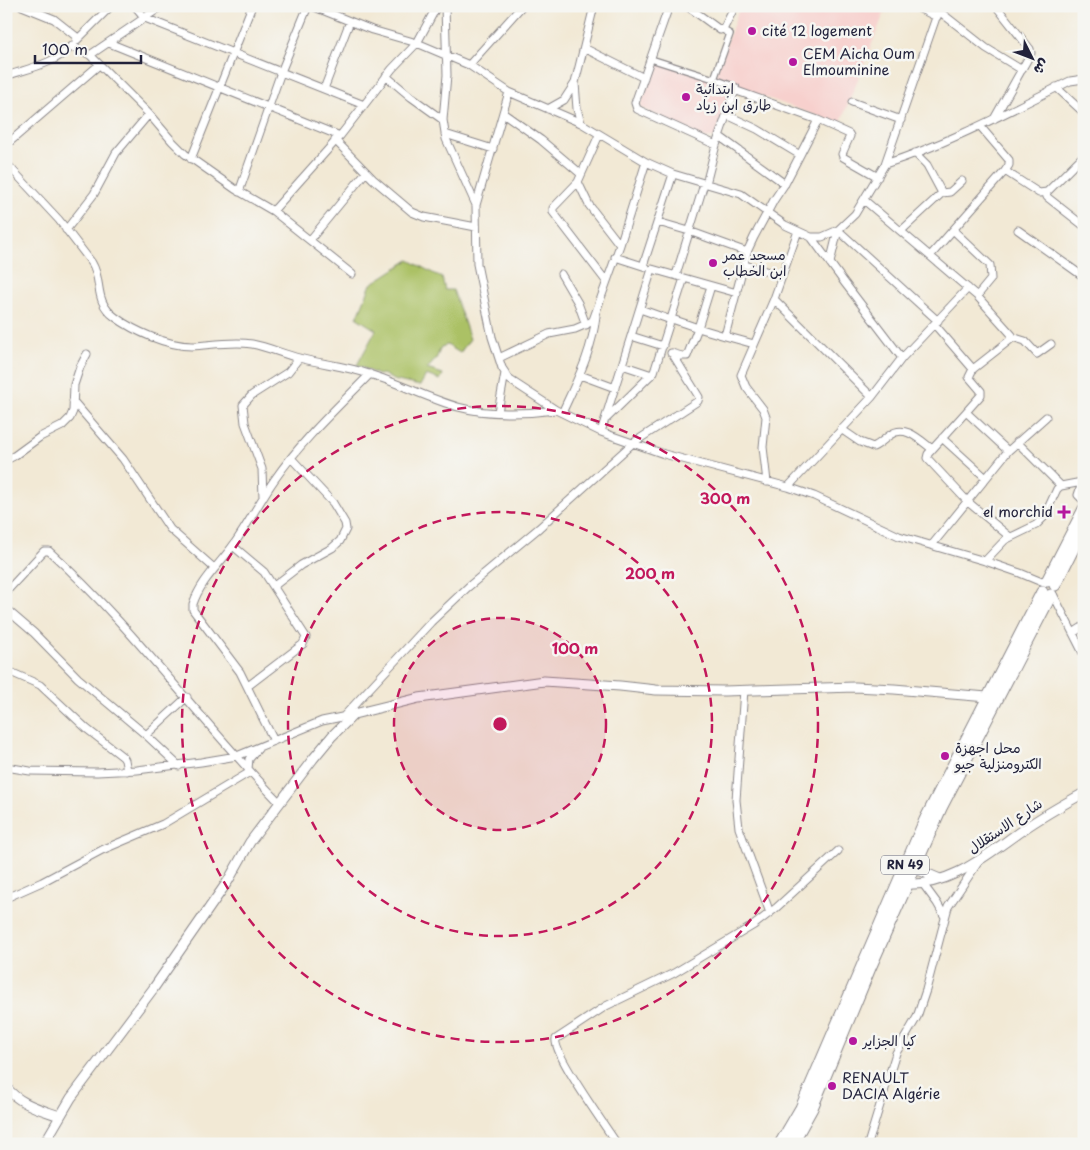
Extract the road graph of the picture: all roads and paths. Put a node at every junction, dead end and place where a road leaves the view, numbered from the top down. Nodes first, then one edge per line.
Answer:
1 (22, 6) edge
2 (111, 6) edge
3 (135, 6) edge
4 (162, 6) edge
5 (252, 6) edge
6 (308, 6) edge
7 (312, 6) edge
8 (437, 6) edge
9 (446, 6) edge
10 (522, 6) edge
11 (594, 6) edge
12 (669, 6) edge
13 (687, 6) edge
14 (735, 6) edge
15 (914, 6) edge
16 (996, 6) edge
17 (939, 12) edge
18 (145, 18) junction
19 (350, 21) junction
20 (723, 30) junction
21 (78, 38) junction
22 (109, 43) junction
23 (417, 43) junction
24 (72, 46) junction
25 (584, 48) junction
26 (233, 53) junction
27 (446, 55) junction
28 (90, 56) junction
29 (651, 59) junction
30 (469, 65) junction
31 (99, 66) junction
32 (1022, 70) junction
33 (280, 72) junction
34 (6, 76) edge
35 (386, 76) junction
36 (644, 78) junction
37 (1084, 79) edge
38 (714, 80) junction
39 (575, 83) junction
40 (220, 87) junction
41 (1056, 87) junction
42 (324, 89) junction
43 (509, 92) junction
44 (734, 93) junction
45 (852, 102) dead end
46 (364, 105) junction
47 (269, 107) junction
48 (548, 109) junction
49 (503, 113) junction
50 (1084, 113) edge
51 (149, 114) junction
52 (727, 115) junction
53 (443, 120) junction
54 (818, 120) junction
55 (901, 120) junction
56 (994, 120) junction
57 (581, 123) junction
58 (980, 126) junction
59 (445, 134) junction
60 (599, 134) junction
61 (719, 136) junction
62 (338, 138) junction
63 (6, 145) edge
64 (716, 145) junction
65 (493, 149) junction
66 (915, 154) junction
67 (800, 155) junction
68 (1084, 155) edge
69 (191, 159) junction
70 (646, 162) junction
71 (6, 163) edge
72 (885, 164) junction
73 (1005, 171) junction
74 (366, 172) junction
75 (582, 174) junction
76 (673, 174) junction
77 (878, 177) junction
78 (962, 181) dead end
79 (578, 182) junction
80 (705, 184) junction
81 (785, 184) junction
82 (239, 192) junction
83 (1047, 192) junction
84 (942, 193) junction
85 (864, 200) junction
86 (476, 205) junction
87 (273, 211) junction
88 (767, 212) junction
89 (658, 222) junction
90 (1084, 226) edge
91 (476, 227) junction
92 (66, 230) junction
93 (838, 230) junction
94 (953, 230) junction
95 (1018, 230) dead end
96 (689, 231) junction
97 (798, 231) junction
98 (901, 231) junction
99 (812, 237) junction
100 (310, 240) junction
101 (620, 245) junction
102 (747, 252) junction
103 (930, 256) junction
104 (615, 257) junction
105 (830, 262) junction
106 (745, 265) junction
107 (643, 266) junction
108 (652, 269) junction
109 (352, 274) dead end
110 (561, 274) dead end
111 (676, 275) junction
112 (782, 276) junction
113 (1084, 277) edge
114 (684, 278) junction
115 (606, 281) junction
116 (711, 286) junction
117 (968, 288) junction
118 (737, 294) junction
119 (978, 296) junction
120 (774, 299) junction
121 (640, 309) junction
122 (596, 315) junction
123 (671, 319) junction
124 (937, 323) junction
125 (586, 324) junction
126 (698, 328) junction
127 (631, 336) junction
128 (725, 336) junction
129 (1012, 337) junction
130 (754, 344) junction
131 (1051, 344) dead end
132 (662, 348) junction
133 (672, 353) junction
134 (88, 354) dead end
135 (299, 358) junction
136 (499, 358) junction
137 (902, 358) junction
138 (622, 365) junction
139 (973, 369) junction
140 (505, 373) junction
141 (370, 374) junction
142 (580, 375) junction
143 (652, 375) junction
144 (615, 388) junction
145 (872, 396) junction
146 (73, 401) junction
147 (498, 412) junction
148 (559, 412) junction
149 (966, 412) junction
150 (1046, 417) dead end
151 (605, 420) junction
152 (841, 429) junction
153 (601, 432) junction
154 (942, 438) junction
155 (1017, 442) junction
156 (633, 443) junction
157 (932, 449) junction
158 (1008, 451) junction
159 (291, 458) junction
160 (6, 460) edge
161 (986, 478) junction
162 (1083, 480) edge
163 (767, 482) junction
164 (1061, 486) junction
165 (788, 487) junction
166 (263, 499) junction
167 (1084, 501) edge
168 (968, 502) junction
169 (1084, 509) edge
170 (1084, 527) edge
171 (1010, 537) junction
172 (932, 545) junction
173 (233, 546) junction
174 (985, 561) junction
175 (214, 568) junction
176 (274, 586) junction
177 (1049, 588) junction
178 (6, 592) edge
179 (6, 608) edge
180 (1084, 626) edge
181 (1073, 633) junction
182 (1084, 655) edge
183 (6, 670) edge
184 (248, 686) junction
185 (744, 690) junction
186 (187, 697) junction
187 (987, 697) junction
188 (349, 715) junction
189 (146, 735) junction
190 (274, 741) junction
191 (260, 747) junction
192 (237, 756) junction
193 (179, 766) junction
194 (6, 767) edge
195 (127, 771) junction
196 (249, 771) junction
197 (1084, 793) edge
198 (279, 802) junction
199 (838, 851) dead end
200 (979, 861) junction
201 (914, 870) junction
202 (902, 871) junction
203 (940, 878) junction
204 (902, 884) junction
205 (923, 884) junction
206 (6, 898) edge
207 (770, 913) junction
208 (944, 917) junction
209 (6, 1087) edge
210 (59, 1116) junction
211 (44, 1144) edge
212 (617, 1144) edge
213 (780, 1144) edge
214 (792, 1144) edge
215 (868, 1144) edge

1 - 21 street
2 - 21 street
3 - 18 street
4 - 18 street
5 - 26 street
6 - 33 street
7 - 19 street
8 - 23 street
9 - 27 street
10 - 30 street
11 - 25 street
12 - 29 street
13 - 20 street
14 - 20 street
15 - 17 street
16 - 32 street
17 - 32 street
17 - 55 street
18 - 22 street
18 - 26 street
19 - 23 street
19 - 42 street
20 - 38 street
21 - 24 street
22 - 28 street
22 - 40 street
23 - 27 street
23 - 35 street
24 - 28 street
24 - 34 street
25 - 36 street
25 - 39 street
26 - 33 street
26 - 40 street
27 - 30 street
27 - 53 street
28 - 31 street
29 - 36 street
29 - 38 street
30 - 43 street
31 - 51 street
31 - 63 street
32 - 56 street
33 - 42 street
33 - 47 street
35 - 46 street
35 - 53 street
36 - 64 street
37 - 41 street
38 - 44 street
39 - 48 street
39 - 57 street
40 - 47 street
40 - 69 street
41 - 50 street
41 - 56 street
42 - 46 street
43 - 48 street
43 - 49 street
44 - 52 street
44 - 54 street
45 - 55 street
46 - 62 street
47 - 62 street
47 - 82 street
48 - 57 street
49 - 65 street
49 - 75 street
51 - 69 street
51 - 92 street
52 - 61 street
52 - 67 street
53 - 59 street
54 - 67 street
54 - 77 street
55 - 72 street
56 - 58 street
57 - 60 street
58 - 66 street
58 - 73 street
59 - 65 street
59 - 86 street
60 - 70 street
60 - 75 street
61 - 64 street
61 - 81 street
62 - 74 street
62 - 87 street
64 - 80 street
65 - 86 street
66 - 72 street
66 - 84 street
67 - 81 street
68 - 83 street
69 - 82 street
70 - 76 street
70 - 101 street
71 - 92 street
72 - 77 street
73 - 83 street
73 - 94 street
74 - 91 street
74 - 100 street
75 - 79 street
76 - 80 street
76 - 89 street
77 - 85 street
78 - 84 street
79 - 101 street
79 - 115 street
80 - 88 street
80 - 96 street
81 - 88 street
82 - 87 street
83 - 90 street
84 - 98 street
85 - 93 street
85 - 98 street
86 - 91 street
87 - 100 street
88 - 97 street
88 - 102 street
89 - 96 street
89 - 107 street
91 - 136 street
92 - 135 street
93 - 99 street
93 - 105 street
93 - 124 street
94 - 103 street
94 - 119 street
95 - 113 street
96 - 102 street
96 - 111 street
97 - 99 street
97 - 112 street
98 - 103 street
99 - 105 street
100 - 109 street
101 - 104 street
102 - 106 street
103 - 117 street
104 - 107 street
104 - 115 street
105 - 137 street
106 - 112 street
106 - 118 street
107 - 108 street
108 - 111 street
108 - 121 street
110 - 125 street
111 - 114 street
112 - 120 street
114 - 116 street
114 - 123 street
115 - 122 street
116 - 118 street
116 - 126 street
117 - 119 street
117 - 124 street
118 - 128 street
119 - 129 street
120 - 130 street
120 - 145 street
121 - 123 street
121 - 127 street
122 - 125 street
122 - 142 street
123 - 126 street
123 - 132 street
124 - 137 street
124 - 139 street
125 - 136 street
126 - 128 street
126 - 133 street
127 - 132 street
127 - 138 street
128 - 130 street
129 - 131 street
129 - 139 street
130 - 163 street
132 - 133 street
132 - 143 street
133 - 156 street
134 - 146 street
135 - 141 street
135 - 166 street
136 - 140 street
137 - 145 street
138 - 143 street
138 - 144 street
139 - 149 street
140 - 147 street
140 - 148 street
141 - 147 street
141 - 159 street
142 - 144 street
142 - 148 street
143 - 151 street
144 - 151 street
145 - 152 street
146 - 160 street
146 - 175 street
147 - 148 street
148 - 153 street
149 - 154 street
149 - 158 street
150 - 155 street
151 - 153 street
152 - 157 street
152 - 165 street
153 - 156 street
154 - 157 street
154 - 161 street
155 - 158 street
155 - 164 street
156 - 163 street
156 - 188 street
157 - 168 street
158 - 161 street
159 - 166 street
159 - 176 street
161 - 168 street
162 - 164 street
162 - 167 street
163 - 165 street
164 - 171 street
165 - 172 street
166 - 173 street
168 - 171 street
168 - 172 street
169 - 177 main road, RN 49
170 - 177 main road, RN 49
171 - 174 street
172 - 174 street
173 - 175 street
173 - 176 street
174 - 177 street
175 - 184 street
176 - 184 street
177 - 181 street
177 - 187 main road, RN 49
177 - 201 main road, RN 49
178 - 186 street
179 - 189 street
180 - 181 street
181 - 182 street
183 - 195 street
184 - 190 street
185 - 187 street
185 - 188 street
185 - 207 street
186 - 189 street
186 - 192 street
187 - 202 main road, RN 49
188 - 190 street
188 - 198 street
189 - 193 street
190 - 191 street
191 - 192 street
191 - 196 street
192 - 193 street
192 - 196 street
193 - 195 street
194 - 195 street
196 - 198 street
196 - 206 street
197 - 200 street, شارع الاستقلال
198 - 210 street
199 - 207 street
200 - 203 street, شارع الاستقلال
200 - 208 street
201 - 202 street
201 - 203 street
201 - 204 main road, RN 49
202 - 204 main road, RN 49
203 - 205 street, شارع الاستقلال
204 - 205 street, شارع الاستقلال
204 - 213 main road, RN 49
204 - 214 main road, RN 49
205 - 208 street
207 - 212 street
208 - 215 street
209 - 210 street
210 - 211 street

